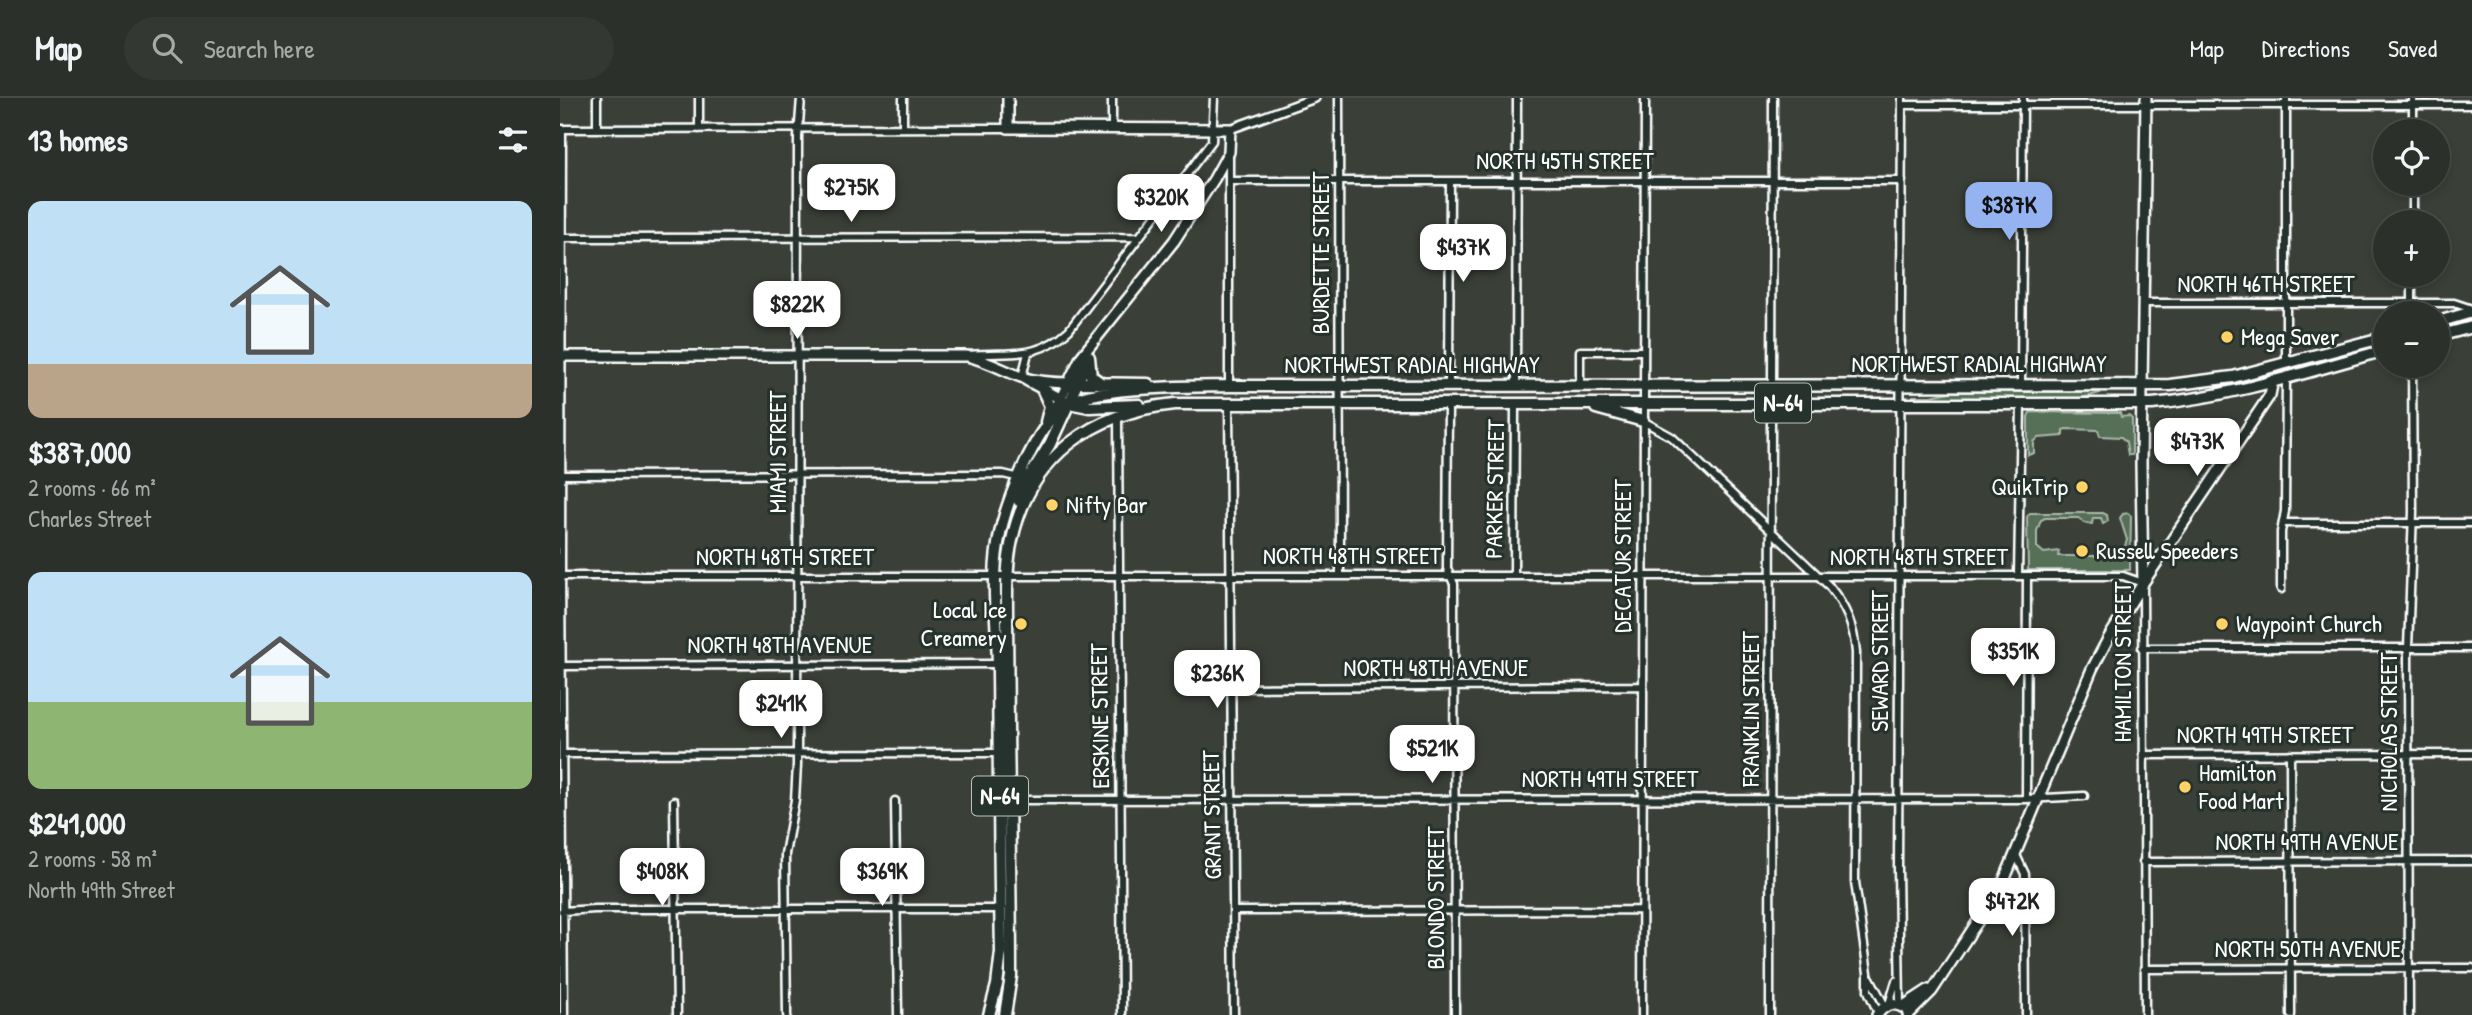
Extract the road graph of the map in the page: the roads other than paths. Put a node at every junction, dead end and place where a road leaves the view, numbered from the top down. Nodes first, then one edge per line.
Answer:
1 (597, 98) edge
2 (699, 98) edge
3 (801, 98) edge
4 (903, 98) edge
5 (1008, 98) edge
6 (1112, 98) edge
7 (1214, 98) edge
8 (1315, 98) edge
9 (1339, 98) edge
10 (1517, 98) edge
11 (1645, 98) edge
12 (1773, 98) edge
13 (1902, 101) edge
14 (2023, 102) edge
15 (2146, 102) edge
16 (2286, 102) edge
17 (2413, 102) edge
18 (2472, 105) edge
19 (799, 128) junction
20 (903, 128) junction
21 (1008, 128) junction
22 (1112, 128) junction
23 (561, 129) edge
24 (597, 129) junction
25 (699, 129) junction
26 (1214, 129) junction
27 (1230, 129) junction
28 (1230, 152) junction
29 (1516, 180) junction
30 (1229, 181) junction
31 (1340, 181) junction
32 (1450, 181) junction
33 (1644, 181) junction
34 (1773, 181) junction
35 (1902, 181) junction
36 (1140, 237) junction
37 (562, 238) junction
38 (798, 238) junction
39 (2144, 303) junction
40 (2286, 303) junction
41 (2373, 303) edge
42 (2450, 303) edge
43 (2472, 310) edge
44 (2450, 318) edge
45 (2472, 327) edge
46 (2450, 333) edge
47 (1098, 338) junction
48 (2373, 340) edge
49 (1643, 351) junction
50 (1028, 353) junction
51 (2373, 353) edge
52 (561, 356) edge
53 (797, 356) junction
54 (967, 356) junction
55 (1089, 358) junction
56 (2286, 363) junction
57 (1022, 377) junction
58 (2286, 377) junction
59 (2413, 378) edge
60 (2273, 380) junction
61 (1073, 383) junction
62 (1101, 383) junction
63 (1516, 385) junction
64 (1580, 385) junction
65 (1643, 385) junction
66 (1772, 385) junction
67 (1900, 385) junction
68 (2021, 385) junction
69 (1229, 386) junction
70 (1341, 386) junction
71 (1448, 386) junction
72 (2143, 386) junction
73 (1187, 387) junction
74 (1042, 391) junction
75 (1065, 401) junction
76 (1643, 403) junction
77 (1771, 403) junction
78 (1175, 404) junction
79 (1341, 404) junction
80 (1448, 404) junction
81 (1516, 404) junction
82 (1571, 404) junction
83 (1902, 404) junction
84 (2021, 404) junction
85 (2143, 404) junction
86 (1229, 405) junction
87 (1118, 416) junction
88 (1643, 421) junction
89 (1047, 423) junction
90 (797, 474) junction
91 (561, 475) edge
92 (1020, 478) junction
93 (2283, 523) junction
94 (2412, 523) junction
95 (2472, 523) edge
96 (1015, 527) junction
97 (1770, 531) junction
98 (1229, 575) junction
99 (1340, 575) junction
100 (1450, 575) junction
101 (1514, 575) junction
102 (1642, 575) junction
103 (1817, 575) junction
104 (561, 576) edge
105 (797, 576) junction
106 (995, 576) junction
107 (1008, 576) junction
108 (1118, 576) junction
109 (1770, 576) junction
110 (1900, 576) junction
111 (2018, 576) junction
112 (2027, 577) junction
113 (2143, 583) junction
114 (2281, 589) dead end
115 (2142, 648) junction
116 (2472, 648) edge
117 (2408, 649) junction
118 (998, 664) junction
119 (797, 665) junction
120 (562, 666) junction
121 (1642, 686) junction
122 (1454, 687) junction
123 (1230, 688) junction
124 (561, 692) edge
125 (796, 753) junction
126 (999, 753) junction
127 (563, 754) junction
128 (2290, 754) junction
129 (2409, 754) junction
130 (2472, 754) edge
131 (2143, 755) junction
132 (2084, 796) dead end
133 (1454, 798) junction
134 (1642, 798) junction
135 (1770, 798) junction
136 (2039, 798) junction
137 (1120, 799) junction
138 (1232, 799) junction
139 (1854, 799) junction
140 (1898, 799) junction
141 (2026, 799) junction
142 (1009, 800) junction
143 (674, 801) dead end
144 (895, 801) dead end
145 (561, 808) edge
146 (2016, 855) junction
147 (2290, 861) junction
148 (2408, 861) junction
149 (2472, 861) edge
150 (2143, 862) junction
151 (675, 909) junction
152 (786, 909) junction
153 (896, 909) junction
154 (1001, 909) junction
155 (1455, 910) junction
156 (1642, 910) junction
157 (1233, 911) junction
158 (562, 912) edge
159 (2144, 968) junction
160 (2291, 968) junction
161 (2410, 968) junction
162 (2472, 968) edge
163 (1898, 972) junction
164 (1882, 1009) edge
165 (1904, 1010) edge
166 (564, 1015) edge
167 (677, 1015) edge
168 (787, 1015) edge
169 (898, 1015) edge
170 (989, 1015) edge
171 (1005, 1015) edge
172 (1122, 1015) edge
173 (1234, 1015) edge
174 (1455, 1015) edge
175 (1642, 1015) edge
176 (1770, 1015) edge
177 (2026, 1015) edge
178 (2145, 1015) edge
179 (2291, 1015) edge
180 (2409, 1015) edge

1 - 24 street
2 - 25 street
3 - 19 street, MIAMI STREET
4 - 20 street
5 - 21 main road
6 - 22 street
7 - 26 street
8 - 27 street
9 - 31 street, BURDETTE STREET
10 - 29 street, PARKER STREET
11 - 33 street, DECATUR STREET
12 - 34 street
13 - 14 street
13 - 35 street, SEWARD STREET
14 - 15 street
14 - 68 street
15 - 16 street
15 - 39 main road, HAMILTON STREET
16 - 17 street
16 - 40 street
17 - 18 street
19 - 20 street
19 - 25 street
19 - 38 street, MIAMI STREET
20 - 21 street
21 - 22 main road
22 - 26 main road
23 - 24 street
23 - 37 street
24 - 25 street
26 - 27 main road
26 - 36 street
27 - 28 main road
28 - 30 street
28 - 47 main road
29 - 32 street, NORTH 45TH STREET
29 - 33 street, NORTH 45TH STREET
29 - 63 street, PARKER STREET
30 - 31 street, NORTH 45TH STREET
30 - 69 street
31 - 32 street, NORTH 45TH STREET
31 - 70 street, BURDETTE STREET
32 - 71 street
33 - 34 street, NORTH 45TH STREET
33 - 49 street, DECATUR STREET
34 - 35 street, NORTH 45TH STREET
34 - 66 street
35 - 67 street, SEWARD STREET
36 - 38 street
36 - 50 street
37 - 38 street
37 - 52 street
38 - 53 street, MIAMI STREET
39 - 40 street, NORTH 46TH STREET
39 - 72 main road, HAMILTON STREET
40 - 41 street, NORTH 46TH STREET
40 - 56 street
42 - 43 street, NORTH 46TH STREET
43 - 44 main road
45 - 46 main road
47 - 55 main road
47 - 61 main road
48 - 56 main road, NORTHWEST RADIAL HIGHWAY / N-64
49 - 64 street
49 - 65 street, DECATUR STREET
50 - 54 street
50 - 57 street
51 - 58 main road, NORTHWEST RADIAL HIGHWAY / N-64
52 - 53 main road
52 - 91 street
53 - 54 main road
53 - 90 street, MIAMI STREET
54 - 57 main road
55 - 61 main road
55 - 62 main road
56 - 72 main road, NORTHWEST RADIAL HIGHWAY / N-64
57 - 61 main road
57 - 74 main road
58 - 60 main road, NORTHWEST RADIAL HIGHWAY / N-64
58 - 93 street
59 - 94 street, NICHOLAS STREET
60 - 85 main road, NORTHWEST RADIAL HIGHWAY / N-64
60 - 113 main road
61 - 62 main road
61 - 75 main road
62 - 73 main road
63 - 64 main road, NORTHWEST RADIAL HIGHWAY / N-64
63 - 71 main road, NORTHWEST RADIAL HIGHWAY / N-64
64 - 65 main road, NORTHWEST RADIAL HIGHWAY / N-64
65 - 66 main road, NORTHWEST RADIAL HIGHWAY / N-64
65 - 76 street, DECATUR STREET
66 - 67 main road, NORTHWEST RADIAL HIGHWAY / N-64
67 - 68 main road, NORTHWEST RADIAL HIGHWAY / N-64
67 - 83 street, SEWARD STREET
68 - 72 main road, NORTHWEST RADIAL HIGHWAY / N-64
69 - 70 main road, NORTHWEST RADIAL HIGHWAY / N-64
69 - 73 main road, NORTHWEST RADIAL HIGHWAY / N-64
70 - 71 main road, NORTHWEST RADIAL HIGHWAY / N-64
70 - 79 street, BURDETTE STREET
72 - 85 main road, HAMILTON STREET
73 - 75 main road, NORTHWEST RADIAL HIGHWAY / N-64
74 - 75 main road
74 - 89 main road
75 - 78 main road
75 - 89 main road, NORTHWEST RADIAL HIGHWAY / N-64
75 - 96 main road
76 - 77 main road, NORTHWEST RADIAL HIGHWAY / N-64
76 - 82 main road, NORTHWEST RADIAL HIGHWAY / N-64
76 - 88 street, DECATUR STREET
77 - 83 main road, NORTHWEST RADIAL HIGHWAY / N-64
77 - 97 street, FRANKLIN STREET
78 - 86 main road, NORTHWEST RADIAL HIGHWAY / N-64
78 - 87 main road, NORTHWEST RADIAL HIGHWAY / N-64
79 - 80 main road, NORTHWEST RADIAL HIGHWAY / N-64
79 - 86 main road, NORTHWEST RADIAL HIGHWAY / N-64
79 - 99 street, BURDETTE STREET
80 - 81 main road, NORTHWEST RADIAL HIGHWAY / N-64
80 - 100 street, BLONDO STREET
81 - 82 main road, NORTHWEST RADIAL HIGHWAY / N-64
81 - 101 street, PARKER STREET
82 - 88 main road
83 - 84 main road, NORTHWEST RADIAL HIGHWAY / N-64
83 - 110 street, SEWARD STREET
84 - 85 main road, NORTHWEST RADIAL HIGHWAY / N-64
84 - 111 street
85 - 113 main road, HAMILTON STREET
86 - 98 street, GRANT STREET
87 - 96 main road, NORTHWEST RADIAL HIGHWAY / N-64
87 - 108 street, ERSKINE STREET
88 - 97 street
88 - 102 street, DECATUR STREET
89 - 92 main road, NORTHWEST RADIAL HIGHWAY / N-64
90 - 91 street
90 - 92 street
90 - 105 street, MIAMI STREET
91 - 104 street
92 - 106 main road, NORTHWEST RADIAL HIGHWAY / N-64
93 - 94 street
93 - 114 street
94 - 95 street
94 - 117 street, NICHOLAS STREET
96 - 107 main road, NORTHWEST RADIAL HIGHWAY / N-64
97 - 103 street
97 - 109 street, FRANKLIN STREET
98 - 99 street, NORTH 48TH STREET
98 - 108 street, NORTH 48TH STREET
98 - 123 street, GRANT STREET
99 - 100 street, NORTH 48TH STREET
100 - 101 street, NORTH 48TH STREET
100 - 122 street, BLONDO STREET
101 - 102 street, NORTH 48TH STREET
102 - 109 street, NORTH 48TH STREET
102 - 121 street, DECATUR STREET
103 - 109 street, NORTH 48TH STREET
103 - 110 street, NORTH 48TH STREET
103 - 139 street
104 - 105 street, NORTH 48TH STREET
104 - 120 street
105 - 106 street, NORTH 48TH STREET
105 - 119 street, MIAMI STREET
106 - 107 street, NORTH 48TH STREET
106 - 118 main road, NORTHWEST RADIAL HIGHWAY / N-64
107 - 108 street, NORTH 48TH STREET
107 - 142 main road, NORTHWEST RADIAL HIGHWAY / N-64
108 - 137 street, ERSKINE STREET
109 - 135 street, FRANKLIN STREET
110 - 111 street, NORTH 48TH STREET
110 - 140 street, SEWARD STREET
111 - 112 street, NORTH 48TH STREET
112 - 113 street, NORTH 48TH STREET
112 - 141 street
113 - 115 street, HAMILTON STREET
113 - 136 main road
115 - 117 street
115 - 131 street, HAMILTON STREET
116 - 117 street
117 - 129 street, NICHOLAS STREET
118 - 119 street, NORTH 48TH AVENUE
118 - 126 main road, NORTHWEST RADIAL HIGHWAY / N-64
119 - 120 street, NORTH 48TH AVENUE
119 - 125 street, MIAMI STREET
120 - 124 street
121 - 122 street, NORTH 48TH AVENUE
121 - 134 street, DECATUR STREET
122 - 123 street, NORTH 48TH AVENUE
122 - 133 street, BLONDO STREET
123 - 138 street, GRANT STREET
124 - 127 street
125 - 126 street
125 - 127 street
125 - 152 street, MIAMI STREET
126 - 154 main road, NORTHWEST RADIAL HIGHWAY / N-64
127 - 145 street
128 - 129 street, NORTH 49TH STREET
128 - 131 street, NORTH 49TH STREET
128 - 147 street
129 - 130 street, NORTH 49TH STREET
129 - 148 street, NICHOLAS STREET
131 - 150 street, HAMILTON STREET
132 - 136 street, NORTH 49TH STREET
133 - 134 street, NORTH 49TH STREET
133 - 138 street, NORTH 49TH STREET
133 - 155 street, BLONDO STREET
134 - 135 street, NORTH 49TH STREET
134 - 156 street, DECATUR STREET
135 - 139 street, NORTH 49TH STREET
135 - 176 street, FRANKLIN STREET
136 - 141 street, NORTH 49TH STREET
136 - 146 main road
137 - 138 street, NORTH 49TH STREET
137 - 142 street, NORTH 49TH STREET
137 - 172 street, ERSKINE STREET
138 - 157 street, GRANT STREET
139 - 140 street, NORTH 49TH STREET
139 - 164 street
140 - 141 street, NORTH 49TH STREET
140 - 163 street, SEWARD STREET
142 - 171 main road, NORTHWEST RADIAL HIGHWAY / N-64
143 - 151 street
144 - 153 street
145 - 158 street
146 - 165 main road
146 - 177 street
147 - 148 street, NORTH 49TH AVENUE
147 - 150 street, NORTH 49TH AVENUE
147 - 160 street
148 - 149 street, NORTH 49TH AVENUE
148 - 161 street, NICHOLAS STREET
150 - 159 street, HAMILTON STREET
151 - 152 street
151 - 158 street
151 - 167 street
152 - 153 street
152 - 168 street, MIAMI STREET
153 - 154 street
153 - 169 street
154 - 170 main road, NORTHWEST RADIAL HIGHWAY / N-64
155 - 156 street
155 - 157 street
155 - 174 street, BLONDO STREET
156 - 175 street, DECATUR STREET
157 - 173 street, GRANT STREET
158 - 166 street
159 - 160 street, NORTH 50TH AVENUE
159 - 178 street, HAMILTON STREET
160 - 161 street, NORTH 50TH AVENUE
160 - 179 street
161 - 162 street, NORTH 50TH AVENUE
161 - 180 street, NICHOLAS STREET
163 - 164 street, SEWARD STREET
163 - 165 street, SEWARD STREET
164 - 165 main road

